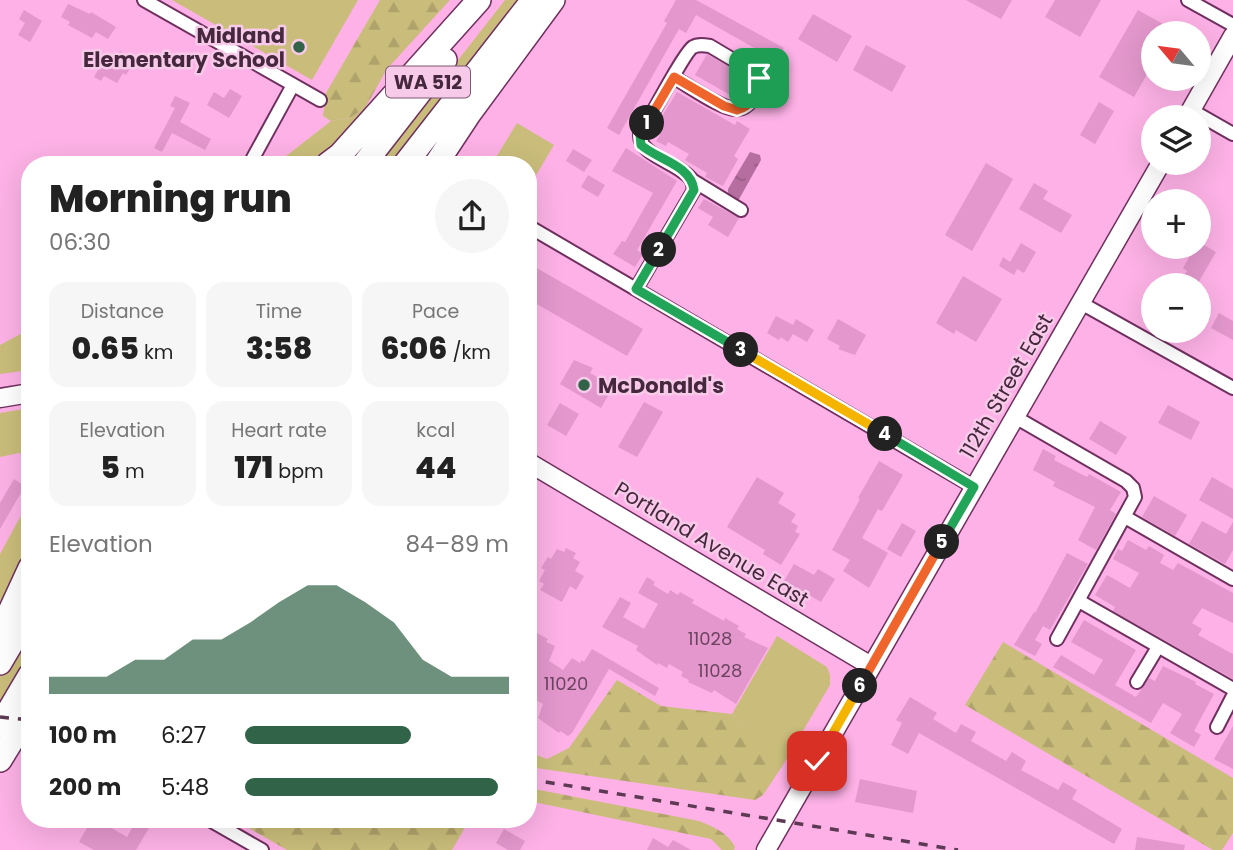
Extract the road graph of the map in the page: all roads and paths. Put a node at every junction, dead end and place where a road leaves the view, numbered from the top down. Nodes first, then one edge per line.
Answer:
1 (144, 0) edge
2 (479, 0) edge
3 (492, 0) edge
4 (533, 0) edge
5 (553, 0) edge
6 (1188, 0) edge
7 (1233, 25) edge
8 (1233, 36) edge
9 (674, 77) junction
10 (293, 85) junction
11 (320, 100) dead end
12 (1194, 105) edge
13 (1211, 124) edge
14 (1233, 134) edge
15 (254, 156) edge
16 (339, 156) edge
17 (370, 156) edge
18 (411, 156) edge
19 (441, 156) edge
20 (1154, 175) edge
21 (692, 180) junction
22 (741, 210) dead end
23 (537, 231) edge
24 (636, 289) junction
25 (1080, 303) junction
26 (1233, 388) edge
27 (21, 394) edge
28 (0, 398) edge
29 (1015, 417) junction
30 (537, 468) edge
31 (974, 487) junction
32 (1125, 517) junction
33 (1233, 579) edge
34 (21, 587) edge
35 (1079, 601) junction
36 (21, 627) edge
37 (0, 632) edge
38 (1057, 639) dead end
39 (1158, 647) junction
40 (0, 663) edge
41 (871, 666) junction
42 (1138, 682) dead end
43 (1233, 689) edge
44 (21, 691) edge
45 (1233, 696) edge
46 (0, 726) edge
47 (21, 726) edge
48 (1217, 727) dead end
49 (0, 760) edge
50 (224, 828) edge
51 (262, 850) edge
52 (766, 850) edge

1 - 10 street
2 - 16 highway
3 - 17 highway, WA 512
4 - 18 highway, WA 512
5 - 19 highway
6 - 7 street
8 - 12 main road
9 - 9 street
9 - 21 street
10 - 11 street
10 - 15 street
13 - 14 street
20 - 25 main road, 112th Street East
21 - 22 street
21 - 24 street
23 - 24 street
24 - 31 street
25 - 26 street
25 - 29 main road, 112th Street East
27 - 28 main road
29 - 31 main road, 112th Street East
29 - 32 street
30 - 41 main road, Portland Avenue East
31 - 41 main road, 112th Street East
32 - 33 street
32 - 35 street
34 - 37 highway
35 - 38 street
35 - 39 street
36 - 40 highway
39 - 42 street
39 - 43 street
41 - 52 main road, 112th Street East
44 - 46 highway
45 - 48 street
47 - 49 highway
50 - 51 street

